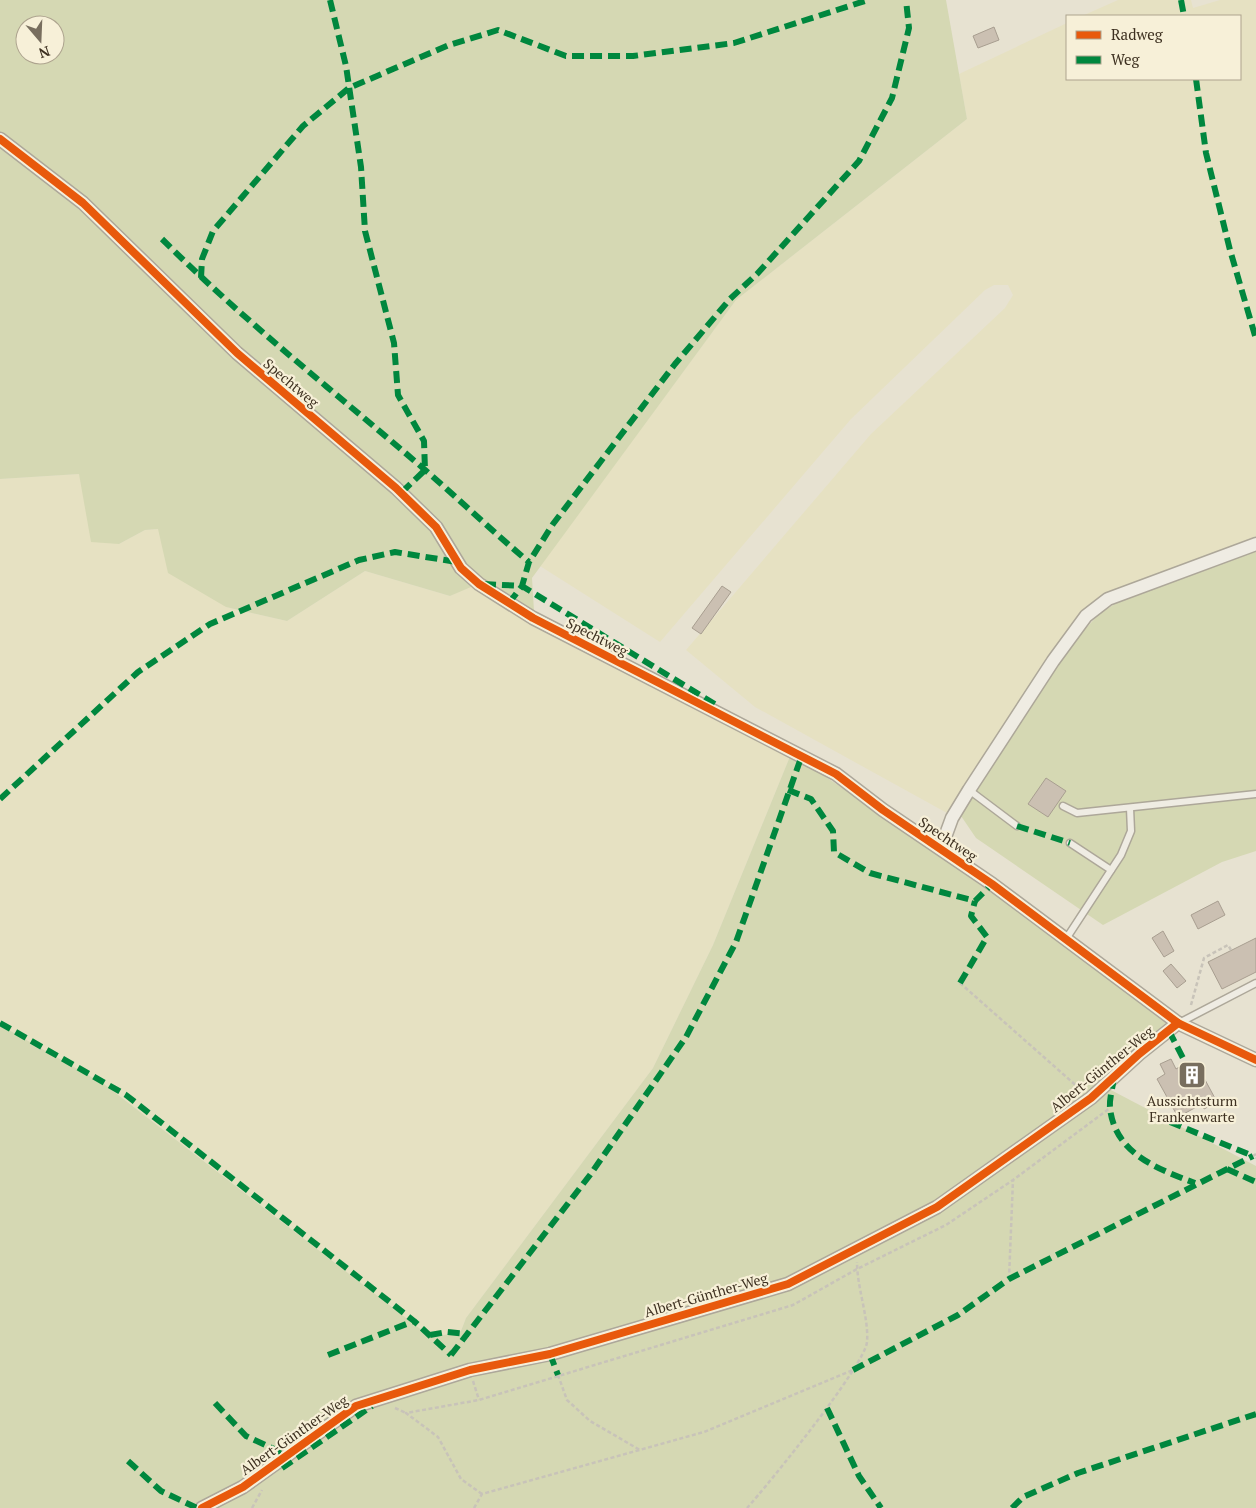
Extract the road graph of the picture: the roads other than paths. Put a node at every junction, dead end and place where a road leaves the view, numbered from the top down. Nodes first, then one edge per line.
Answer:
1 (0, 139) edge
2 (1256, 544) edge
3 (969, 790) junction
4 (1256, 794) edge
5 (1063, 806) dead end
6 (1130, 808) junction
7 (1017, 826) dead end
8 (1070, 843) dead end
9 (941, 848) junction
10 (1112, 870) junction
11 (1066, 939) junction
12 (1256, 983) edge
13 (1182, 1021) junction
14 (1256, 1060) edge
15 (202, 1508) edge

1 - 9 street, Spechtweg
2 - 3 street
3 - 7 lane
3 - 9 street
4 - 6 lane
5 - 6 lane
6 - 10 lane
8 - 10 lane
9 - 11 street, Spechtweg
10 - 11 lane
11 - 13 street, Spechtweg
12 - 13 lane
13 - 14 street, Spechtweg
13 - 15 street, Albert-Günther-Weg

